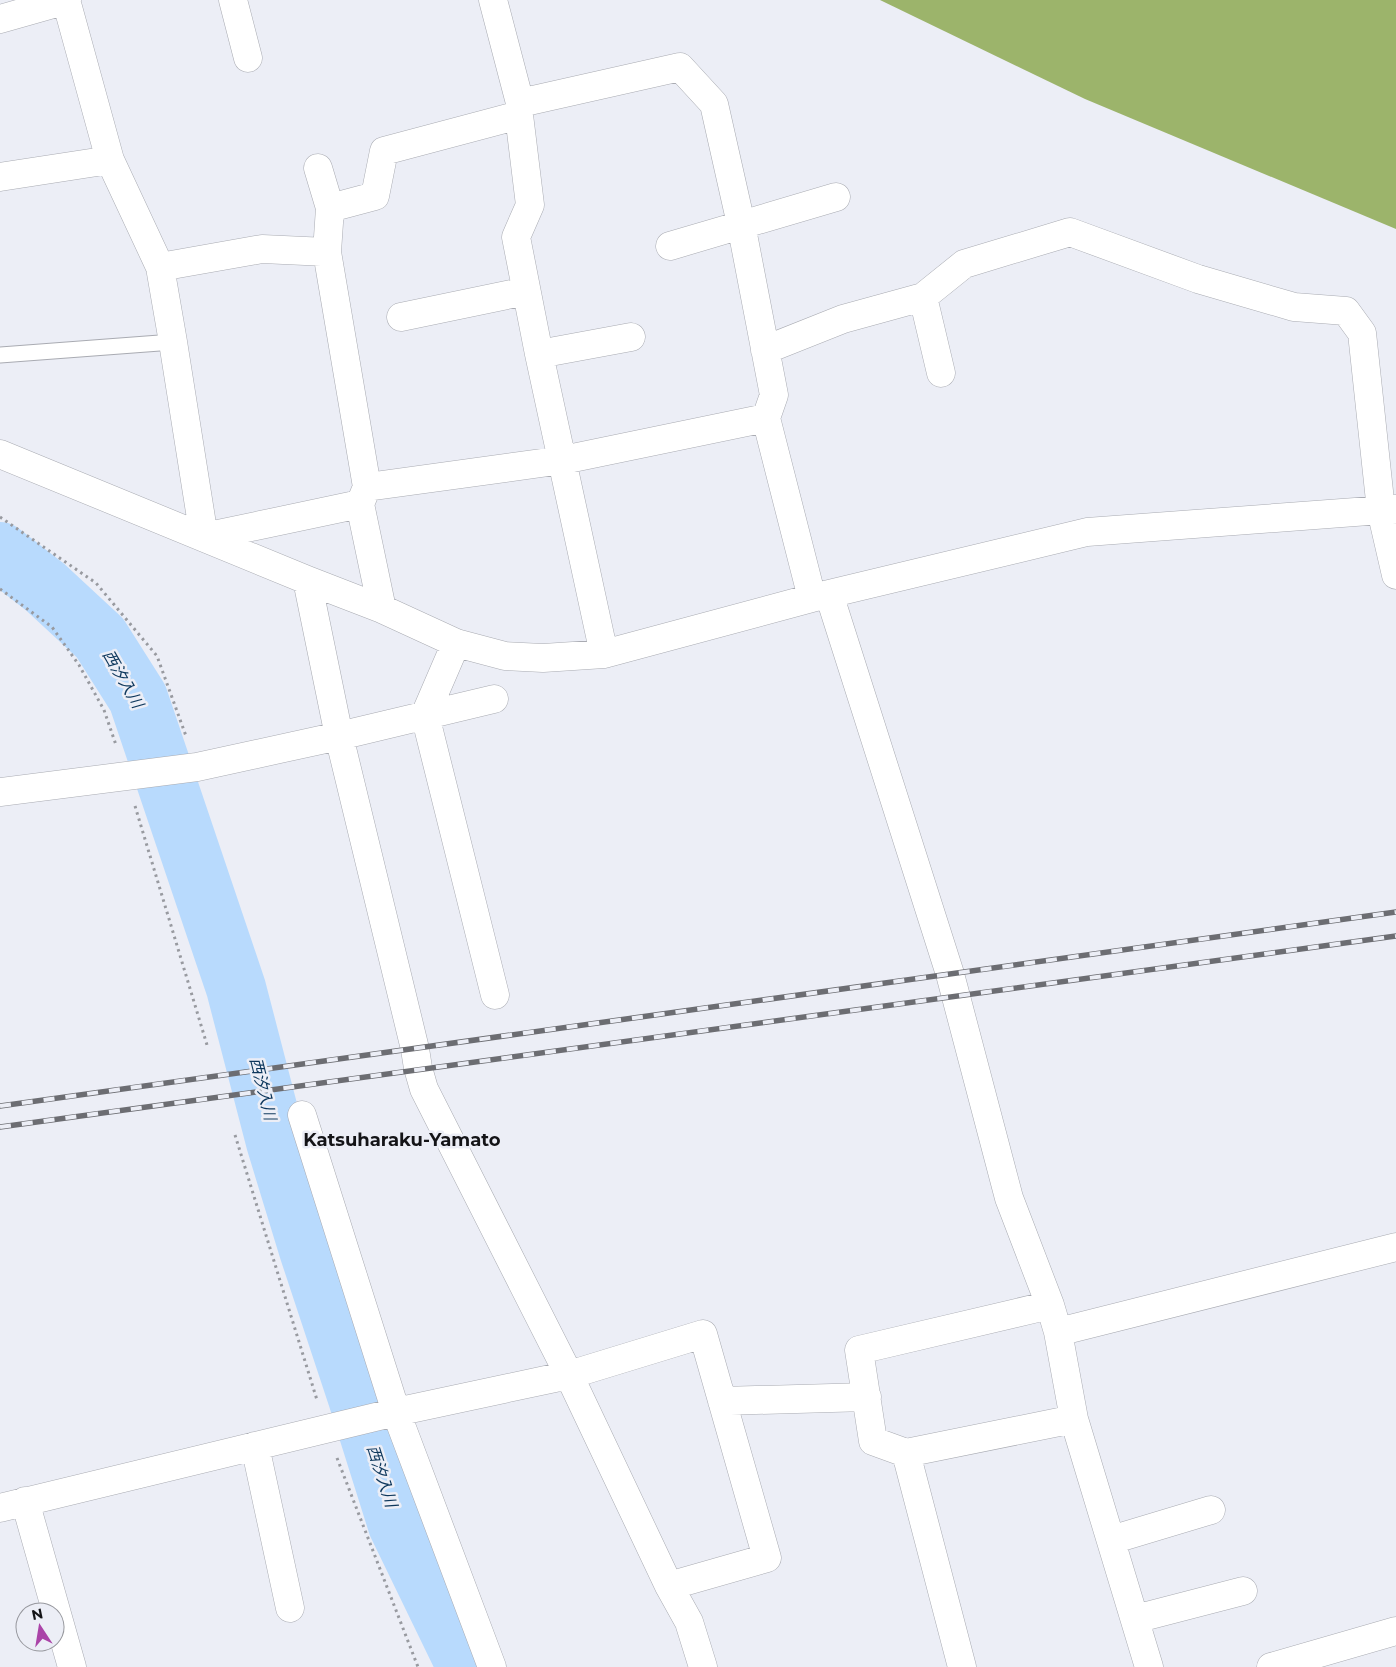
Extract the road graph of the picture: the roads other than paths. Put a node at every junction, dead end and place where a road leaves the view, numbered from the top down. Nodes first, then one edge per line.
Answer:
1 (66, 0) edge
2 (234, 0) edge
3 (493, 0) edge
4 (0, 18) edge
5 (248, 58) dead end
6 (520, 109) junction
7 (110, 160) junction
8 (318, 168) dead end
9 (0, 177) edge
10 (836, 197) dead end
11 (330, 208) junction
12 (741, 224) junction
13 (670, 246) dead end
14 (327, 252) junction
15 (160, 267) junction
16 (526, 291) junction
17 (923, 297) junction
18 (401, 317) dead end
19 (631, 337) dead end
20 (173, 342) junction
21 (765, 350) junction
22 (539, 354) junction
23 (0, 355) edge
24 (941, 373) dead end
25 (766, 418) junction
26 (0, 454) edge
27 (562, 460) junction
28 (363, 495) junction
29 (1388, 509) edge
30 (204, 537) junction
31 (1396, 575) edge
32 (307, 580) junction
33 (820, 596) junction
34 (382, 609) junction
35 (456, 643) junction
36 (604, 654) junction
37 (494, 699) dead end
38 (426, 715) junction
39 (339, 736) junction
40 (0, 792) edge
41 (495, 995) dead end
42 (302, 1115) dead end
43 (1396, 1247) edge
44 (1050, 1305) junction
45 (1058, 1332) junction
46 (569, 1375) junction
47 (867, 1397) junction
48 (722, 1401) junction
49 (396, 1412) junction
50 (1074, 1419) junction
51 (255, 1446) junction
52 (906, 1453) junction
53 (13, 1504) edge
54 (1211, 1510) dead end
55 (1111, 1540) junction
56 (669, 1586) junction
57 (1243, 1591) dead end
58 (290, 1608) dead end
59 (1135, 1619) junction
60 (1396, 1631) edge
61 (72, 1667) edge
62 (492, 1667) edge
63 (703, 1667) edge
64 (962, 1667) edge
65 (1150, 1667) edge
66 (1271, 1667) edge

1 - 4 street
1 - 7 street
2 - 5 street
3 - 6 street
6 - 11 street
6 - 12 street
6 - 16 street
7 - 9 street
7 - 15 street
8 - 11 street
10 - 12 street
11 - 14 street
12 - 13 street
12 - 21 street
14 - 15 street
14 - 28 street
15 - 20 street
16 - 18 street
16 - 22 street
17 - 21 street
17 - 24 street
17 - 29 street
19 - 22 street
20 - 23 lane
20 - 30 street
21 - 25 street
22 - 27 street
25 - 27 street
25 - 33 street
26 - 30 street
27 - 28 street
27 - 36 street
28 - 30 street
28 - 34 street
29 - 31 street
29 - 33 street
30 - 32 street
32 - 34 street
32 - 39 street
33 - 36 street
33 - 44 street
34 - 35 street
35 - 36 street
35 - 38 street
37 - 38 street
38 - 39 street
38 - 41 street
39 - 40 street
39 - 46 street
42 - 49 street
43 - 45 street
44 - 45 street
44 - 47 street
45 - 50 street
46 - 48 street
46 - 49 street
46 - 56 street
47 - 48 street
47 - 52 street
48 - 56 street
49 - 51 street
49 - 62 street
50 - 52 street
50 - 55 street
51 - 53 street
51 - 58 street
52 - 64 street
53 - 61 street
54 - 55 street
55 - 59 street
56 - 63 street
57 - 59 street
59 - 65 street
60 - 66 street

